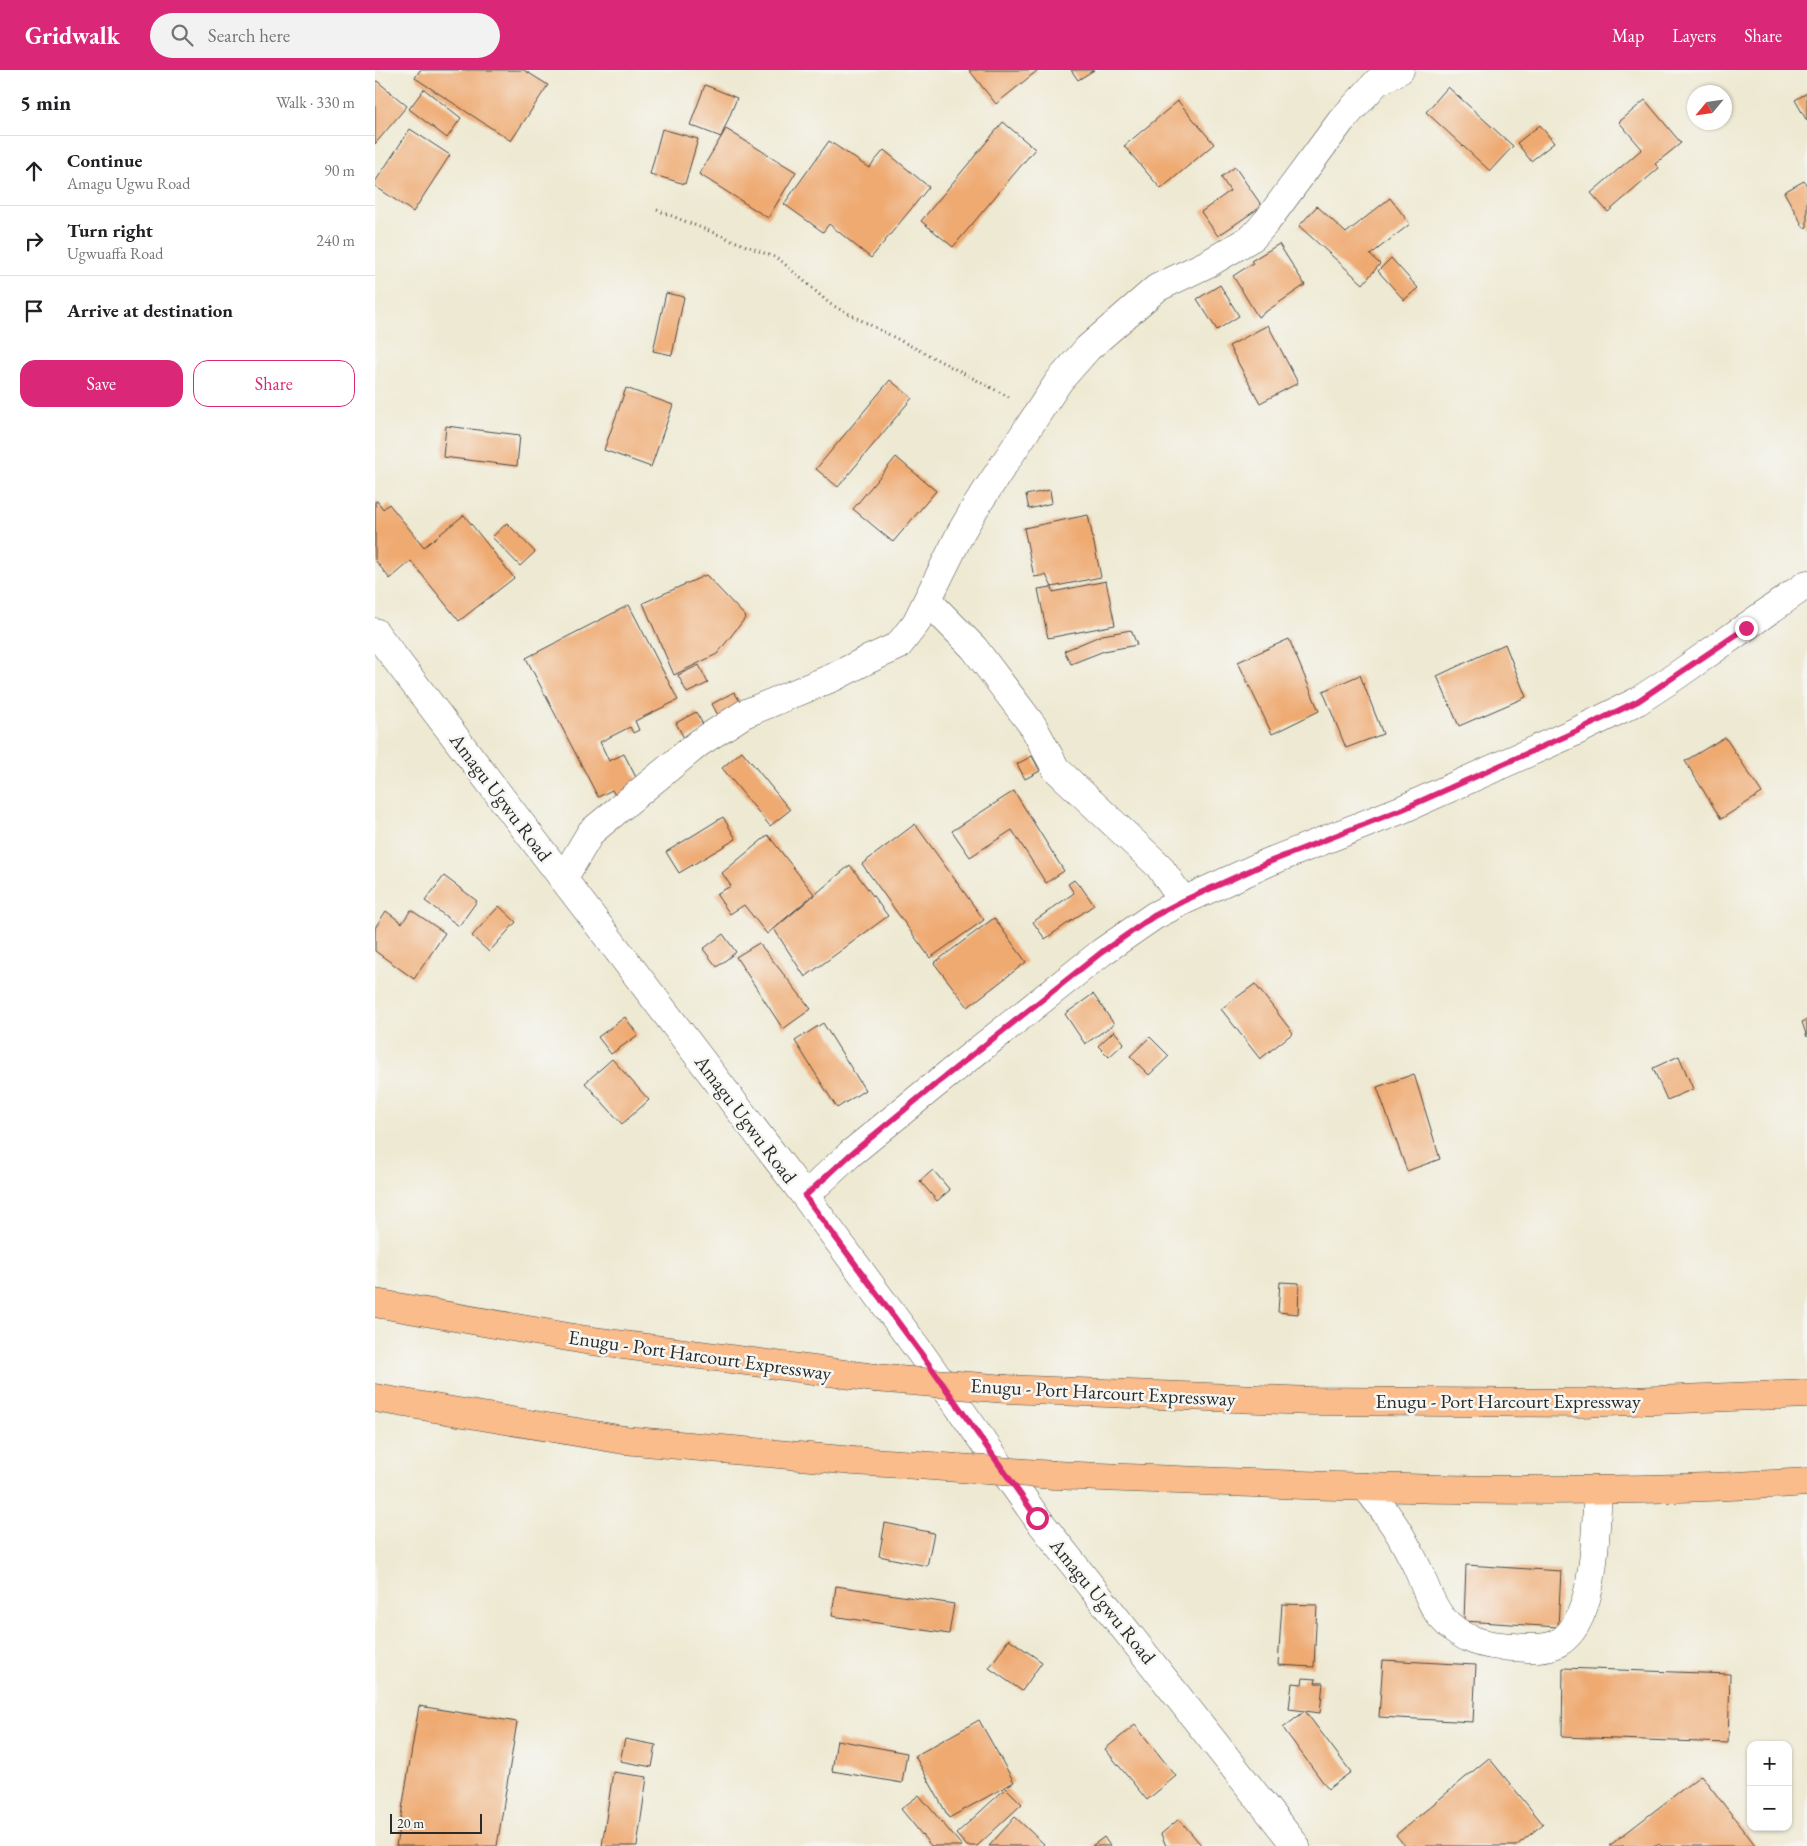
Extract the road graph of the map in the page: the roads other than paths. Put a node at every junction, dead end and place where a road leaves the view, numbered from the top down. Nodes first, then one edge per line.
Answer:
1 (1400, 70) edge
2 (1807, 584) edge
3 (928, 601) junction
4 (375, 632) edge
5 (563, 879) junction
6 (1183, 901) junction
7 (805, 1196) junction
8 (375, 1303) edge
9 (1807, 1394) edge
10 (375, 1398) edge
11 (1807, 1482) edge
12 (1366, 1487) junction
13 (1599, 1490) junction
14 (1296, 1846) edge

1 - 3 street
2 - 6 street
3 - 5 street
3 - 6 street
4 - 5 street, Amagu Ugwu Road
5 - 7 street, Amagu Ugwu Road
6 - 7 street
7 - 14 street, Amagu Ugwu Road
8 - 9 highway, Enugu - Port Harcourt Expressway, bridge
10 - 12 highway, bridge
11 - 13 highway
12 - 13 highway
12 - 13 street

